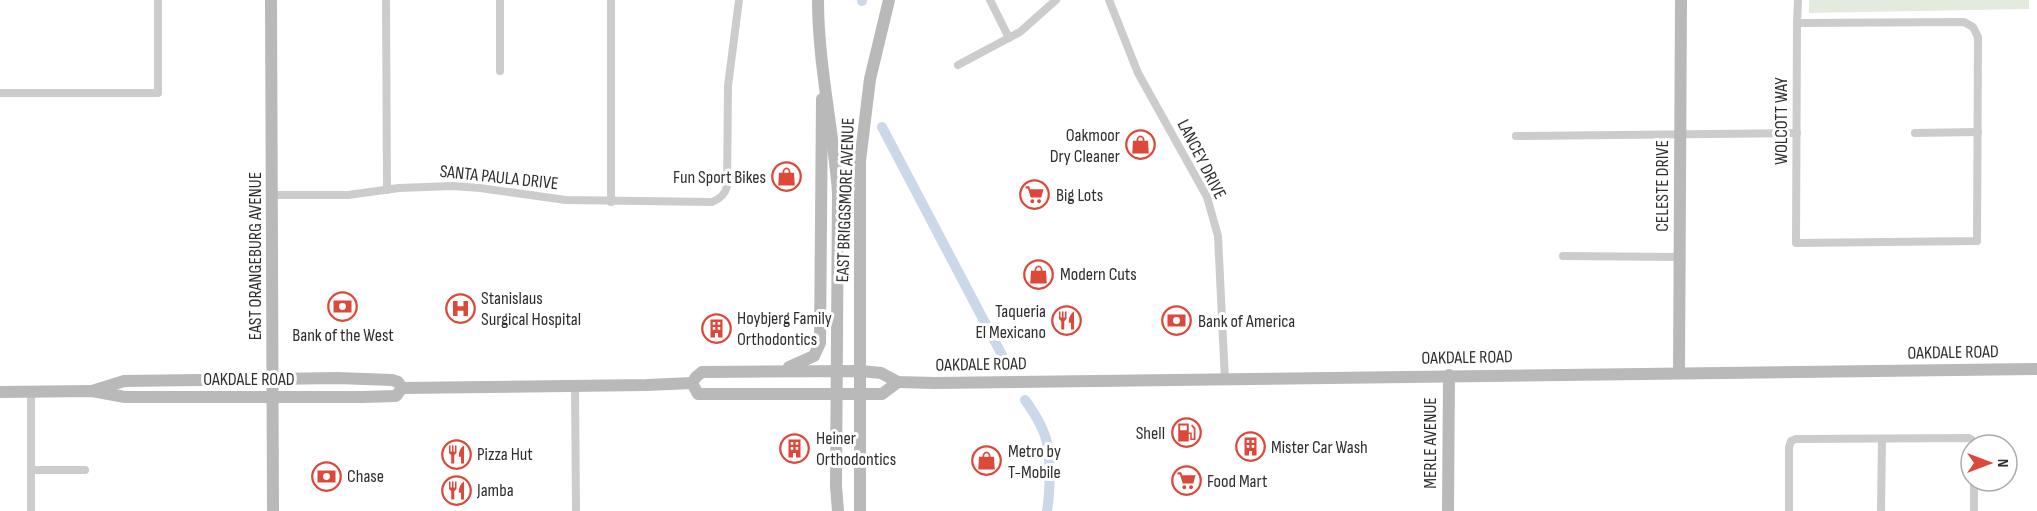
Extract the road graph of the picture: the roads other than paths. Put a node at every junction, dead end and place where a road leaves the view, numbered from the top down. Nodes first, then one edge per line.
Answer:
1 (158, 0) edge
2 (271, 0) edge
3 (386, 0) edge
4 (500, 0) edge
5 (611, 0) edge
6 (739, 0) edge
7 (818, 0) edge
8 (889, 0) edge
9 (990, 0) edge
10 (1056, 0) edge
11 (1109, 0) edge
12 (1681, 0) edge
13 (1798, 0) edge
14 (1797, 23) junction
15 (1009, 38) junction
16 (822, 65) junction
17 (958, 65) dead end
18 (500, 70) dead end
19 (0, 93) edge
20 (1978, 132) junction
21 (1915, 133) dead end
22 (1797, 134) junction
23 (1680, 135) junction
24 (1516, 136) dead end
25 (387, 190) junction
26 (272, 195) junction
27 (611, 202) junction
28 (1563, 256) dead end
29 (1680, 257) junction
30 (2037, 369) edge
31 (779, 371) junction
32 (861, 371) junction
33 (838, 372) junction
34 (1679, 373) junction
35 (1449, 375) junction
36 (273, 379) junction
37 (1225, 380) junction
38 (898, 382) junction
39 (692, 383) junction
40 (575, 386) junction
41 (402, 388) junction
42 (92, 391) junction
43 (0, 392) edge
44 (31, 392) junction
45 (838, 394) junction
46 (860, 394) junction
47 (273, 397) junction
48 (1959, 438) edge
49 (1881, 439) junction
50 (31, 470) junction
51 (85, 470) dead end
52 (1974, 493) edge
53 (31, 511) edge
54 (273, 511) edge
55 (576, 511) edge
56 (838, 511) edge
57 (860, 511) edge
58 (1448, 511) edge
59 (1789, 511) edge
60 (1881, 511) edge
61 (1974, 511) edge

1 - 19 street
2 - 26 main road, EAST ORANGEBURG AVENUE
3 - 25 street
4 - 18 street
5 - 27 street
6 - 27 street, SANTA PAULA DRIVE
7 - 16 main road, EAST BRIGGSMORE AVENUE
8 - 32 main road, EAST BRIGGSMORE AVENUE
9 - 15 street
10 - 15 street
11 - 37 street, LANCEY DRIVE
12 - 23 main road, CELESTE DRIVE
13 - 14 street, WOLCOTT WAY
14 - 20 street
14 - 22 street, WOLCOTT WAY
15 - 17 street
16 - 31 main road
16 - 33 main road, EAST BRIGGSMORE AVENUE
20 - 21 street
20 - 22 street, WOLCOTT WAY
22 - 23 street
23 - 24 street
23 - 29 main road, CELESTE DRIVE
25 - 26 street, SANTA PAULA DRIVE
25 - 27 street, SANTA PAULA DRIVE
26 - 36 main road, EAST ORANGEBURG AVENUE
28 - 29 street
29 - 34 main road, CELESTE DRIVE
30 - 34 main road, OAKDALE ROAD
31 - 33 main road, OAKDALE ROAD
31 - 39 main road, OAKDALE ROAD
32 - 33 main road, OAKDALE ROAD
32 - 38 main road, OAKDALE ROAD
32 - 46 main road, EAST BRIGGSMORE AVENUE
33 - 45 main road, EAST BRIGGSMORE AVENUE
34 - 35 main road, OAKDALE ROAD
35 - 37 main road, OAKDALE ROAD
35 - 58 main road, MERLE AVENUE
36 - 41 main road, OAKDALE ROAD
36 - 42 main road, OAKDALE ROAD
36 - 47 main road, EAST ORANGEBURG AVENUE
37 - 38 main road, OAKDALE ROAD
38 - 46 main road, OAKDALE ROAD
39 - 40 main road, OAKDALE ROAD
39 - 45 main road, OAKDALE ROAD
40 - 41 main road, OAKDALE ROAD
40 - 55 street
41 - 47 main road, OAKDALE ROAD
42 - 44 main road, OAKDALE ROAD
42 - 47 main road, OAKDALE ROAD
43 - 44 main road, OAKDALE ROAD
44 - 50 street
45 - 46 main road, OAKDALE ROAD
45 - 56 main road, EAST BRIGGSMORE AVENUE
46 - 57 main road, EAST BRIGGSMORE AVENUE
47 - 54 main road, EAST ORANGEBURG AVENUE
48 - 49 street
49 - 59 street
49 - 60 street
50 - 51 street
50 - 53 street
52 - 61 street

